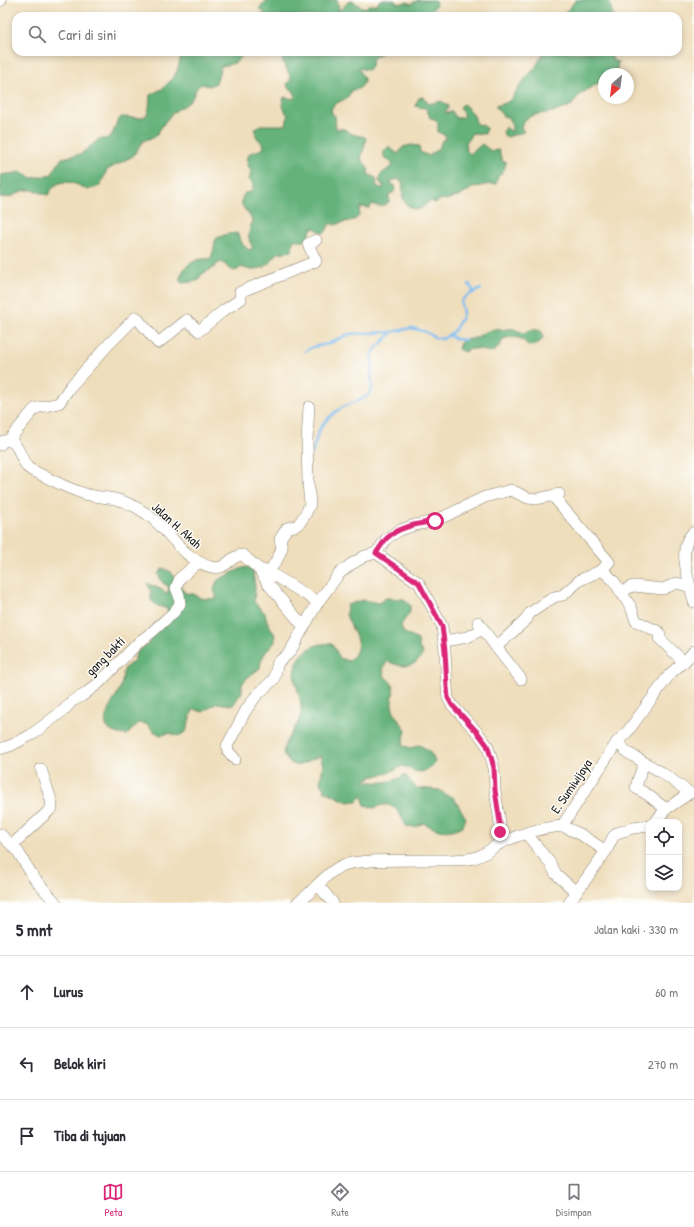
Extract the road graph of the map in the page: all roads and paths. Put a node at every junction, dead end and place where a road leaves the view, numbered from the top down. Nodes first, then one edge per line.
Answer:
1 (316, 240) dead end
2 (309, 407) dead end
3 (5, 443) edge
4 (694, 532) edge
5 (376, 553) junction
6 (199, 562) junction
7 (264, 570) junction
8 (602, 570) junction
9 (691, 588) junction
10 (621, 593) junction
11 (318, 602) junction
12 (694, 602) edge
13 (304, 627) junction
14 (444, 641) junction
15 (496, 647) junction
16 (694, 651) edge
17 (684, 662) junction
18 (521, 679) dead end
19 (617, 742) junction
20 (0, 749) edge
21 (235, 759) dead end
22 (644, 763) junction
23 (41, 768) dead end
24 (666, 808) junction
25 (657, 819) edge
26 (562, 826) junction
27 (646, 826) edge
28 (526, 833) junction
29 (0, 834) edge
30 (499, 844) junction
31 (12, 845) junction
32 (606, 850) junction
33 (318, 885) junction
34 (576, 892) junction
35 (56, 903) edge
36 (297, 903) edge
37 (333, 903) edge
38 (569, 903) edge

1 - 3 street
2 - 7 street
3 - 6 street, Jalan H. Akah
4 - 9 street
5 - 8 street
5 - 11 street
5 - 14 street
6 - 7 street, Jalan H. Akah
6 - 20 street, gang bakti
7 - 11 street, Jalan H. Akah
7 - 13 street
8 - 10 street
8 - 15 street
9 - 10 street
9 - 12 street
10 - 17 street
11 - 13 street
13 - 21 street
14 - 15 street
14 - 30 street
15 - 18 street
16 - 17 street, E. Sumiwijaya
17 - 19 street, E. Sumiwijaya
19 - 22 street
19 - 26 street, E. Sumiwijaya
22 - 24 street
22 - 24 street
23 - 31 street
24 - 25 street
26 - 28 street, E. Sumiwijaya
26 - 32 street
27 - 32 street
28 - 30 street, E. Sumiwijaya
28 - 34 street
29 - 31 street
30 - 33 street, E. Sumiwijaya
31 - 35 street
32 - 34 street
33 - 36 street, E. Sumiwijaya
33 - 37 street
34 - 38 street

